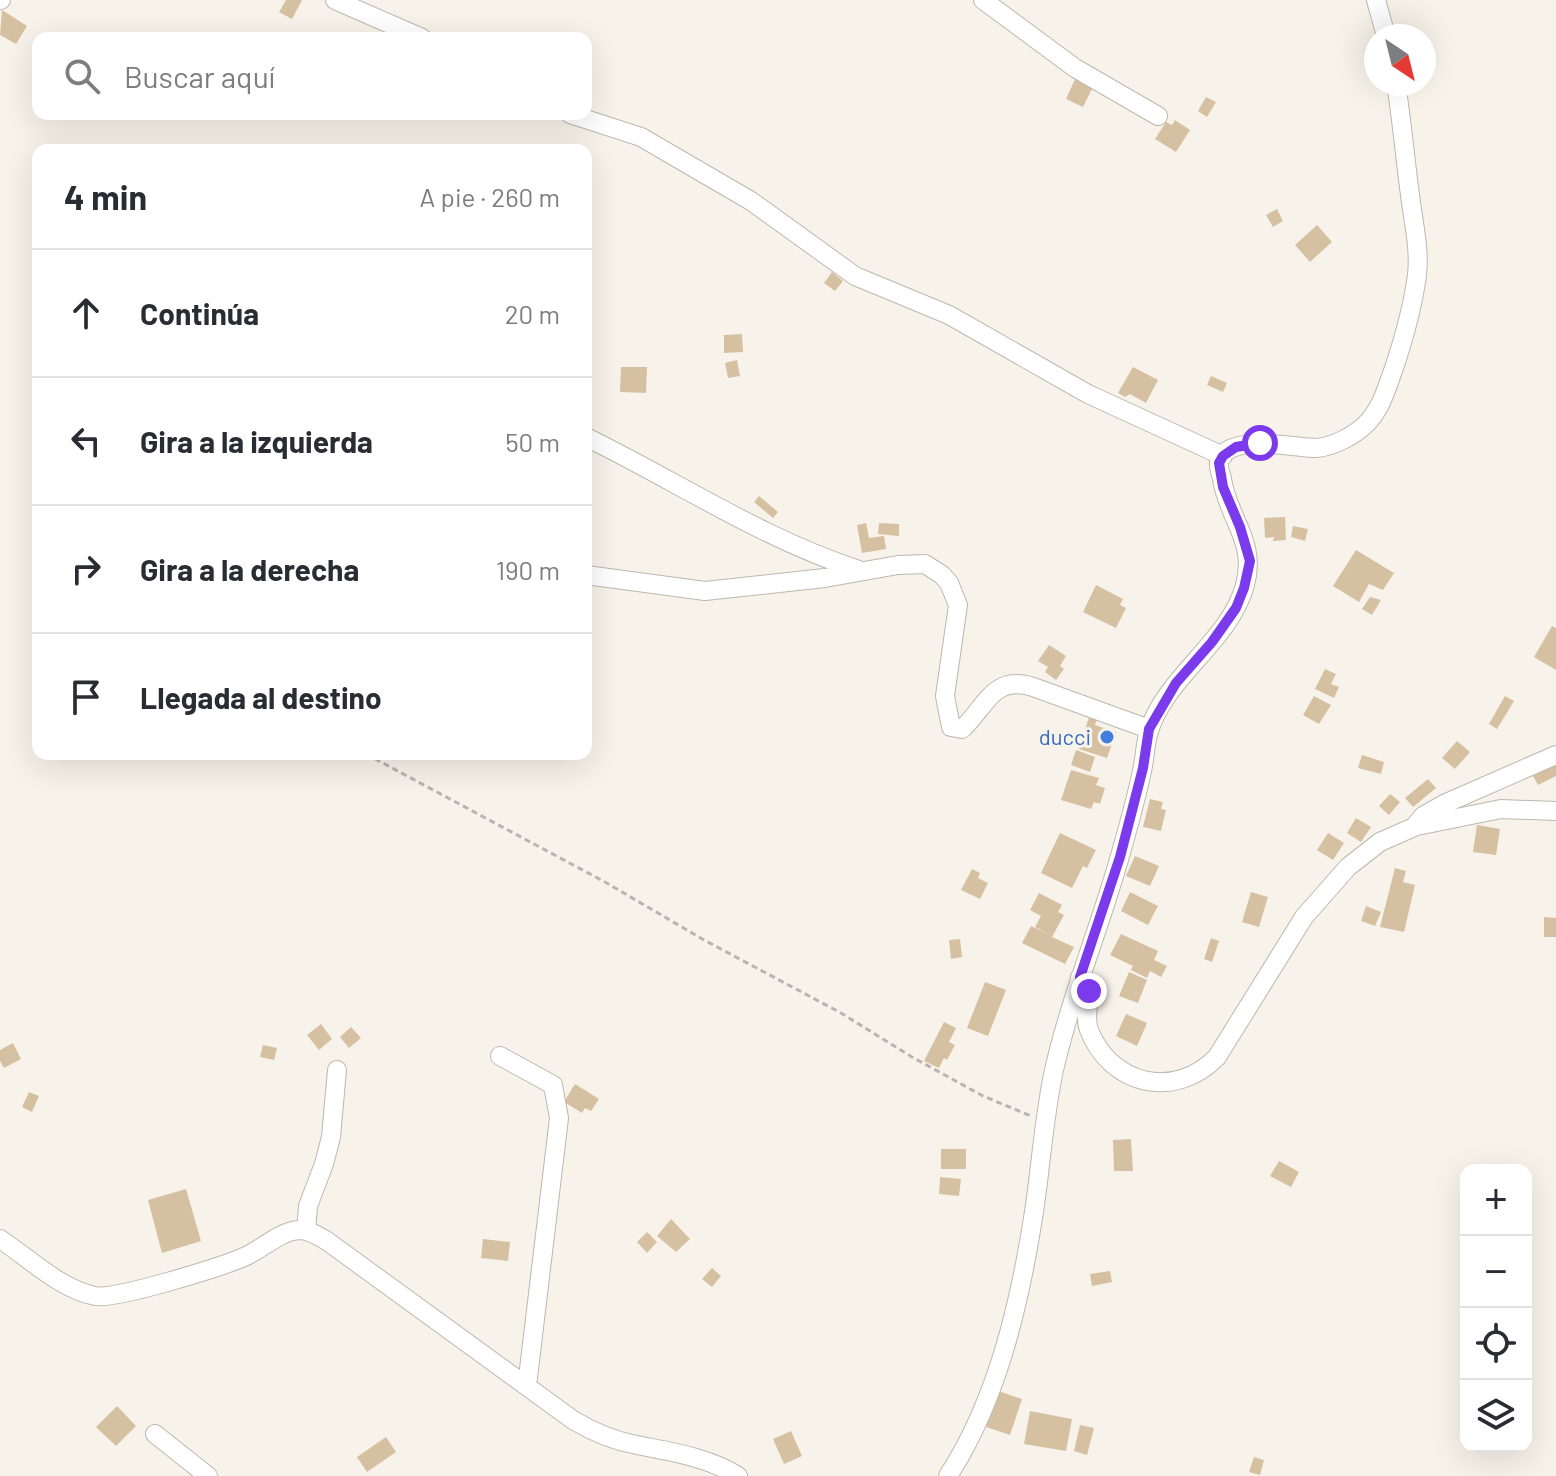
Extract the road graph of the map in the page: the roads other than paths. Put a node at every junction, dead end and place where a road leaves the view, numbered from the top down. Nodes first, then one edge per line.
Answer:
1 (335, 0) edge
2 (983, 0) edge
3 (1376, 0) edge
4 (1383, 24) edge
5 (408, 32) edge
6 (1398, 96) edge
7 (1158, 116) dead end
8 (589, 120) edge
9 (592, 440) edge
10 (1223, 456) junction
11 (861, 571) junction
12 (592, 576) edge
13 (1149, 729) junction
14 (1556, 755) edge
15 (1556, 811) edge
16 (1414, 827) junction
17 (1080, 977) junction
18 (500, 1056) dead end
19 (337, 1070) dead end
20 (306, 1231) junction
21 (0, 1239) edge
22 (527, 1386) junction
23 (155, 1434) dead end
24 (208, 1476) edge
25 (738, 1476) edge
26 (948, 1476) edge

1 - 5 street
2 - 7 street
3 - 4 street
6 - 10 street
8 - 10 street
9 - 11 street
10 - 13 street
11 - 12 street
11 - 13 street
13 - 17 street
14 - 16 street
15 - 16 street
16 - 17 street
17 - 26 street
18 - 22 street
19 - 20 street
20 - 21 street
20 - 22 street
22 - 25 street
23 - 24 street

